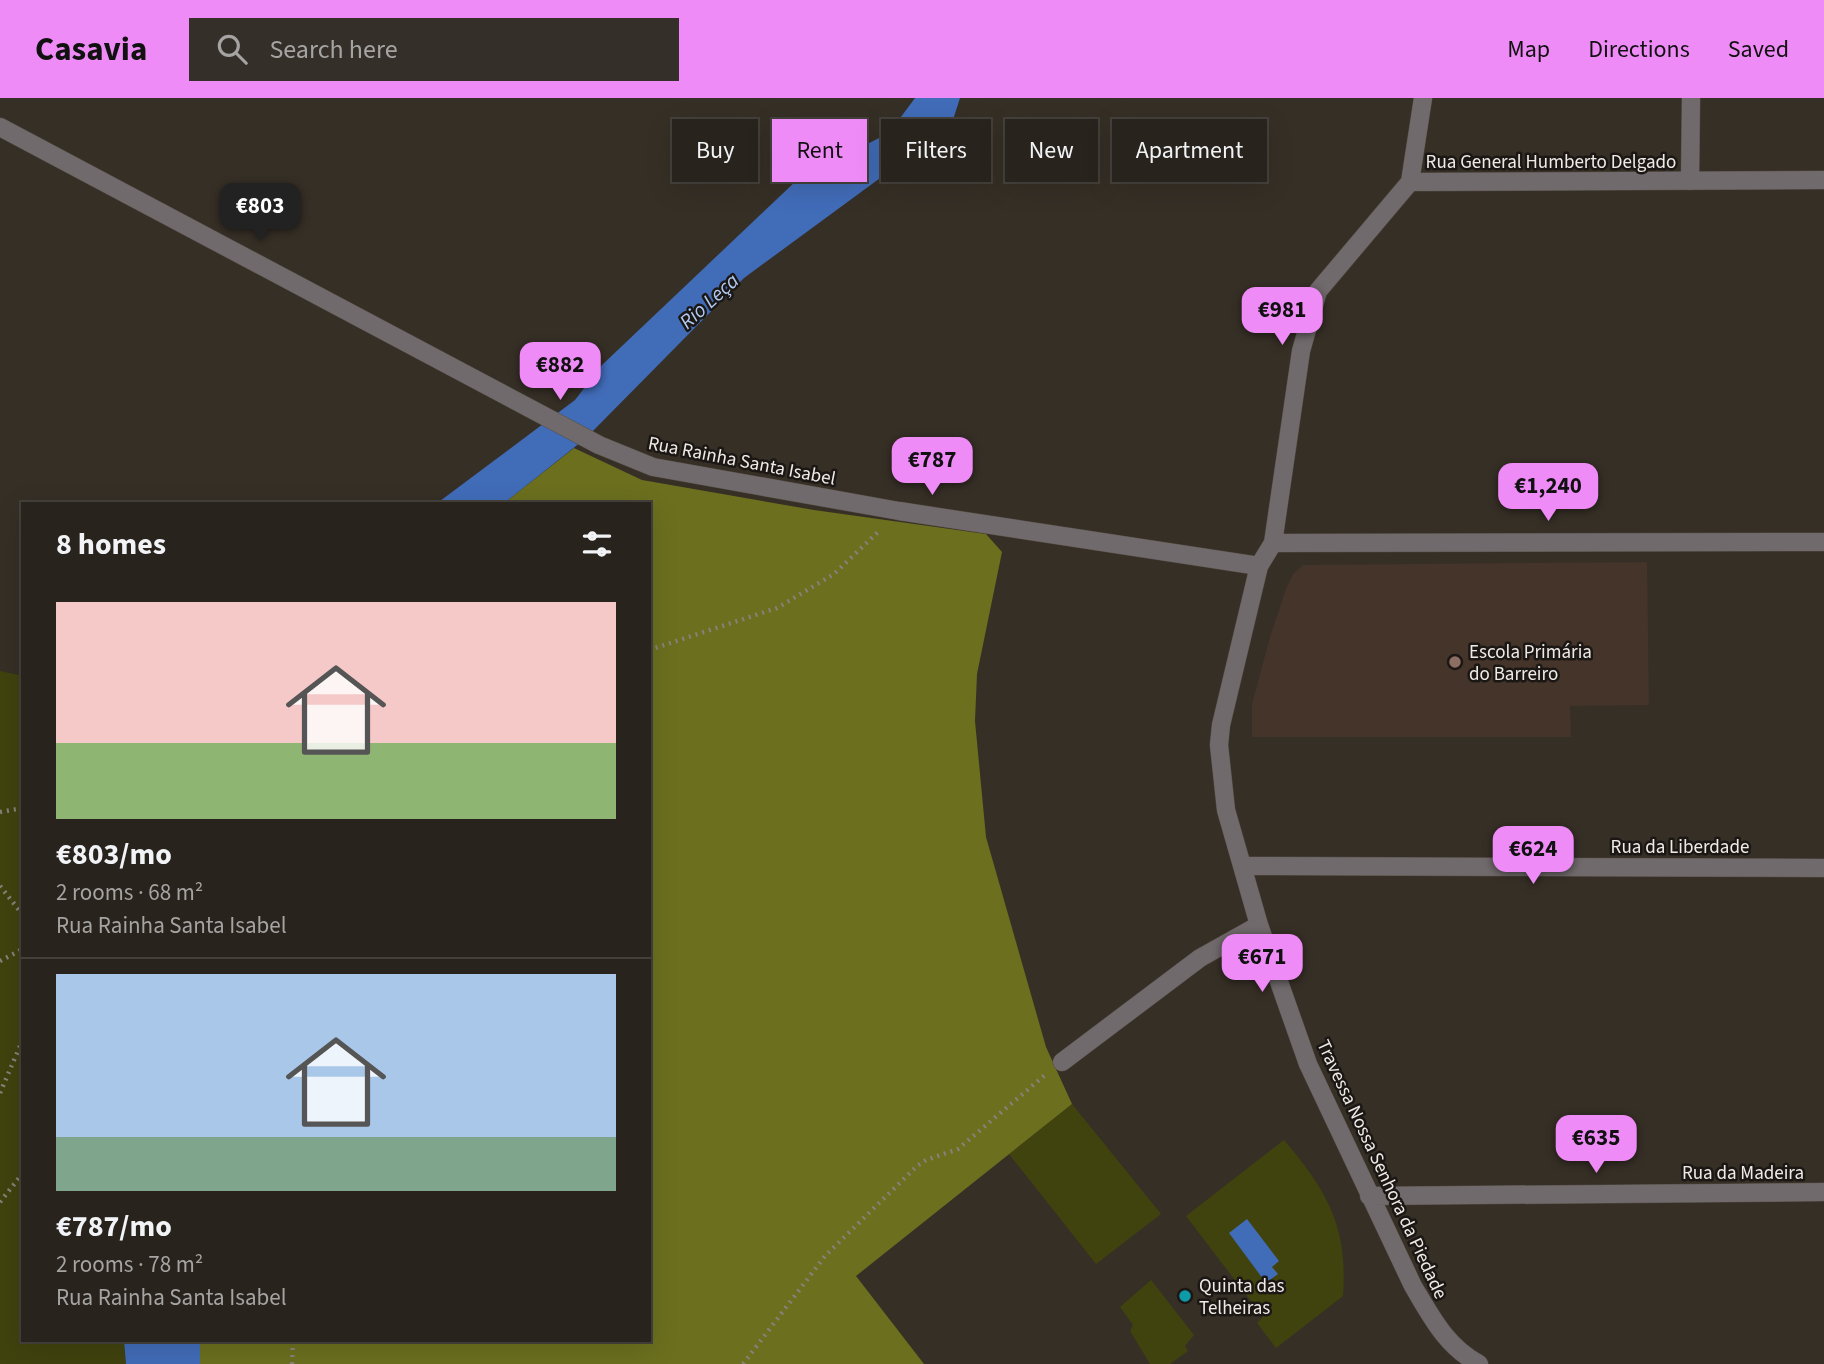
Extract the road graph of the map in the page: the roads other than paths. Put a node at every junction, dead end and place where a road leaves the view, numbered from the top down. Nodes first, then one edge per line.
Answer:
1 (1423, 98) edge
2 (1691, 98) edge
3 (0, 127) edge
4 (1824, 180) edge
5 (1690, 181) junction
6 (1410, 183) junction
7 (1824, 542) edge
8 (1273, 543) junction
9 (1259, 566) junction
10 (1242, 866) junction
11 (1824, 868) edge
12 (1259, 925) junction
13 (1062, 1062) road end
14 (1824, 1192) edge
15 (1369, 1196) junction
16 (1479, 1364) edge

1 - 6 street
2 - 5 street
3 - 9 street, Rua Rainha Santa Isabel
4 - 5 street, Rua General Humberto Delgado
5 - 6 street, Rua General Humberto Delgado
6 - 8 street, Rua General Humberto Delgado
7 - 8 street
8 - 9 street, Rua General Humberto Delgado
9 - 10 street, Travessa Nossa Senhora da Piedade
10 - 11 street, Rua da Liberdade
10 - 12 street, Travessa Nossa Senhora da Piedade
12 - 13 street
12 - 15 street, Travessa Nossa Senhora da Piedade
14 - 15 street, Rua da Madeira
15 - 16 street, Travessa Nossa Senhora da Piedade

